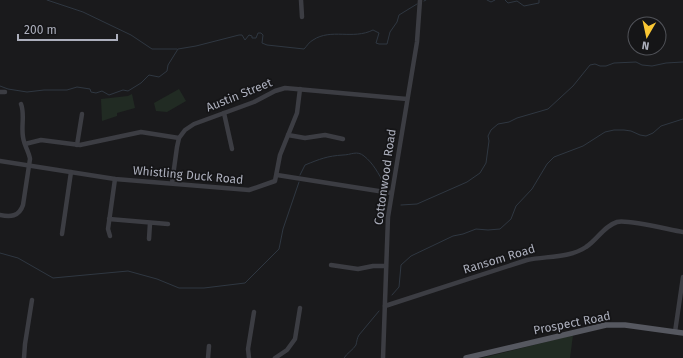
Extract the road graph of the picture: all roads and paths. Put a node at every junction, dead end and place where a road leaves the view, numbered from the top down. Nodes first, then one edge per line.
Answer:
1 (301, 0) edge
2 (420, 0) edge
3 (302, 17) dead end
4 (300, 89) junction
5 (407, 99) junction
6 (21, 104) dead end
7 (224, 113) junction
8 (82, 114) dead end
9 (288, 135) junction
10 (179, 138) junction
11 (343, 139) dead end
12 (25, 144) junction
13 (77, 145) junction
14 (232, 149) dead end
15 (0, 160) edge
16 (29, 166) junction
17 (71, 172) junction
18 (277, 175) junction
19 (115, 179) junction
20 (172, 183) junction
21 (391, 193) junction
22 (0, 215) edge
23 (109, 219) junction
24 (150, 222) junction
25 (168, 224) dead end
26 (683, 232) edge
27 (62, 234) dead end
28 (110, 236) dead end
29 (149, 239) dead end
30 (331, 265) dead end
31 (386, 266) junction
32 (683, 277) edge
33 (32, 300) dead end
34 (385, 306) junction
35 (300, 308) dead end
36 (254, 312) dead end
37 (675, 332) junction
38 (683, 333) edge
39 (209, 346) dead end
40 (24, 358) edge
41 (208, 358) edge
42 (249, 358) edge
43 (275, 358) edge
44 (383, 358) edge
45 (466, 358) edge

1 - 3 street
2 - 5 street, Cottonwood Road
4 - 5 street, Austin Street
4 - 7 street, Austin Street
4 - 9 street
5 - 21 street, Cottonwood Road
6 - 12 street
7 - 10 street, Austin Street
7 - 14 street
8 - 13 street
9 - 11 street
9 - 18 street
10 - 13 street
10 - 20 street
12 - 13 street
12 - 16 street
15 - 16 street, Whistling Duck Road
16 - 17 street, Whistling Duck Road
16 - 22 street
17 - 19 street, Whistling Duck Road
17 - 27 street
18 - 20 street, Whistling Duck Road
18 - 21 street
19 - 20 street, Whistling Duck Road
19 - 23 street
21 - 31 street, Cottonwood Road
23 - 24 street
23 - 28 street
24 - 25 street
24 - 29 street
26 - 34 street, Ransom Road
30 - 31 street
31 - 34 street, Cottonwood Road
32 - 37 street
33 - 40 street
34 - 44 street, Cottonwood Road
35 - 43 street
36 - 42 street
37 - 38 main road, Prospect Road
37 - 45 main road, Prospect Road
39 - 41 street

